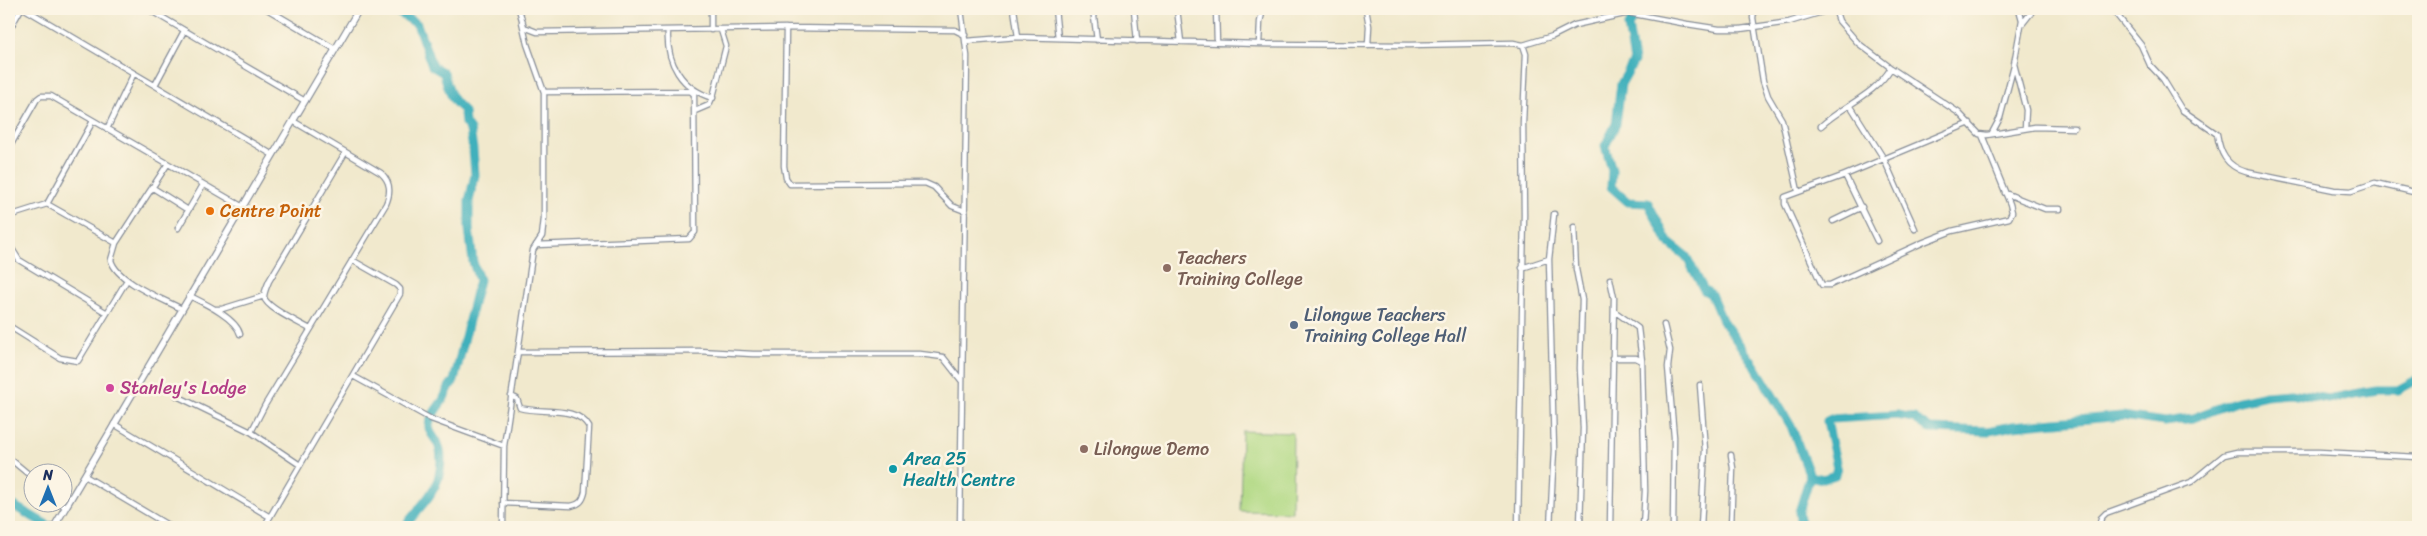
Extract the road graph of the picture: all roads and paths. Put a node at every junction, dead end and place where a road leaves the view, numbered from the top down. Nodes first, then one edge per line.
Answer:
1 (21, 9) edge
2 (25, 9) edge
3 (148, 9) edge
4 (267, 9) edge
5 (359, 9) edge
6 (519, 9) edge
7 (711, 9) edge
8 (961, 9) edge
9 (1014, 9) edge
10 (1054, 9) edge
11 (1093, 9) edge
12 (1134, 9) edge
13 (1177, 9) edge
14 (1216, 9) edge
15 (1264, 9) edge
16 (1366, 9) edge
17 (1754, 9) edge
18 (1833, 9) edge
19 (2019, 9) edge
20 (2034, 9) edge
21 (2112, 9) edge
22 (155, 10) edge
23 (522, 22) junction
24 (2022, 24) junction
25 (1755, 27) junction
26 (786, 28) junction
27 (9, 30) edge
28 (711, 30) junction
29 (721, 30) junction
30 (184, 31) junction
31 (668, 31) junction
32 (965, 35) junction
33 (1018, 37) junction
34 (1058, 38) junction
35 (1097, 40) junction
36 (966, 41) junction
37 (1137, 41) junction
38 (1181, 42) junction
39 (1217, 43) junction
40 (1259, 44) junction
41 (1523, 44) junction
42 (1368, 45) junction
43 (335, 49) junction
44 (2014, 64) junction
45 (1891, 68) junction
46 (134, 73) junction
47 (155, 85) junction
48 (544, 92) junction
49 (713, 98) junction
50 (305, 101) junction
51 (1850, 104) junction
52 (695, 110) junction
53 (293, 121) junction
54 (93, 122) junction
55 (1970, 122) junction
56 (1821, 126) dead end
57 (2025, 128) junction
58 (2074, 128) dead end
59 (107, 129) junction
60 (1991, 134) junction
61 (1982, 136) junction
62 (9, 148) edge
63 (345, 153) junction
64 (273, 155) junction
65 (1884, 159) junction
66 (167, 165) junction
67 (1845, 175) junction
68 (203, 185) junction
69 (153, 188) junction
70 (1798, 191) junction
71 (2005, 193) junction
72 (2418, 193) edge
73 (47, 204) junction
74 (243, 207) junction
75 (1862, 207) junction
76 (2060, 209) dead end
77 (188, 210) junction
78 (965, 211) junction
79 (1554, 214) dead end
80 (9, 216) edge
81 (1832, 221) dead end
82 (1574, 227) dead end
83 (178, 228) dead end
84 (1915, 229) dead end
85 (1877, 241) dead end
86 (116, 243) junction
87 (9, 244) edge
88 (536, 245) junction
89 (1549, 259) junction
90 (352, 260) junction
91 (1522, 268) junction
92 (1610, 279) dead end
93 (127, 280) junction
94 (190, 296) junction
95 (264, 296) junction
96 (215, 309) junction
97 (182, 310) junction
98 (1614, 311) junction
99 (107, 313) junction
100 (1664, 325) dead end
101 (9, 326) edge
102 (310, 329) junction
103 (240, 334) dead end
104 (519, 352) junction
105 (1612, 358) junction
106 (1642, 361) junction
107 (353, 376) junction
108 (962, 382) junction
109 (1700, 385) dead end
110 (177, 396) dead end
111 (511, 396) junction
112 (114, 424) junction
113 (251, 432) junction
114 (504, 446) junction
115 (1731, 456) dead end
116 (2418, 457) edge
117 (9, 458) edge
118 (300, 465) junction
119 (22, 469) edge
120 (85, 476) junction
121 (72, 493) edge
122 (503, 504) junction
123 (59, 514) edge
124 (270, 517) junction
125 (54, 527) edge
126 (171, 527) edge
127 (264, 527) edge
128 (504, 527) edge
129 (960, 527) edge
130 (1518, 527) edge
131 (1550, 527) edge
132 (1580, 527) edge
133 (1610, 527) edge
134 (1643, 527) edge
135 (1673, 527) edge
136 (1701, 527) edge
137 (1731, 527) edge
138 (2099, 527) edge

1 - 27 street
2 - 46 street
3 - 22 street
4 - 43 street
5 - 43 street
6 - 23 street
7 - 28 street
8 - 32 street
9 - 33 street
10 - 34 street
11 - 35 street
12 - 37 street
13 - 38 street
14 - 39 street
15 - 40 street
16 - 42 street
17 - 25 street
18 - 25 street
18 - 45 street
19 - 24 street
20 - 24 street
21 - 72 street
22 - 30 street
23 - 31 street
23 - 48 street
24 - 44 street
25 - 41 street
25 - 70 street
26 - 29 street
26 - 32 street
26 - 78 street
28 - 29 street
28 - 31 street
29 - 49 street
30 - 47 street
30 - 50 street
31 - 49 street
32 - 36 street
33 - 34 street
33 - 36 street
34 - 35 street
35 - 37 street
36 - 78 street
37 - 38 street
38 - 39 street
39 - 40 street
40 - 42 street
41 - 42 street
41 - 91 street
43 - 50 street
44 - 57 street
44 - 60 street
45 - 51 street
45 - 55 street
46 - 47 street
46 - 59 street
47 - 64 street
48 - 52 street
48 - 88 street
49 - 52 street
50 - 53 street
51 - 56 street
51 - 65 street
52 - 88 street
53 - 63 street
53 - 64 street
54 - 59 street
54 - 62 street
54 - 73 street
55 - 61 street
55 - 65 street
57 - 58 street
57 - 60 street
59 - 66 street
60 - 61 street
61 - 71 street
63 - 90 street
63 - 95 street
64 - 74 street
65 - 67 street
65 - 84 street
66 - 68 street
66 - 69 street
67 - 70 street
67 - 75 street
68 - 74 street
68 - 77 street
69 - 77 street
69 - 86 street
70 - 71 street
71 - 76 street
73 - 80 street
73 - 86 street
74 - 94 street
75 - 81 street
75 - 85 street
77 - 83 street
78 - 108 street
79 - 89 street
82 - 132 street
86 - 93 street
87 - 99 street
88 - 104 street
89 - 91 street
89 - 131 street
90 - 102 street
90 - 107 street
91 - 130 street
92 - 98 street
93 - 97 street
93 - 99 street
94 - 96 street
94 - 97 street
95 - 96 street
95 - 102 street
96 - 103 street
97 - 112 street
98 - 105 street
98 - 106 street
99 - 101 street
100 - 135 street
102 - 113 street
104 - 108 street
104 - 111 street
105 - 106 street
105 - 133 street
106 - 134 street
107 - 114 street
107 - 118 street
108 - 129 street
109 - 136 street
110 - 113 street
111 - 114 street
111 - 122 street
112 - 120 street
112 - 124 street
113 - 118 street
114 - 122 street
115 - 137 street
116 - 138 street
117 - 119 street
118 - 124 street
120 - 121 street
120 - 126 street
122 - 128 street
123 - 125 street
124 - 127 street

